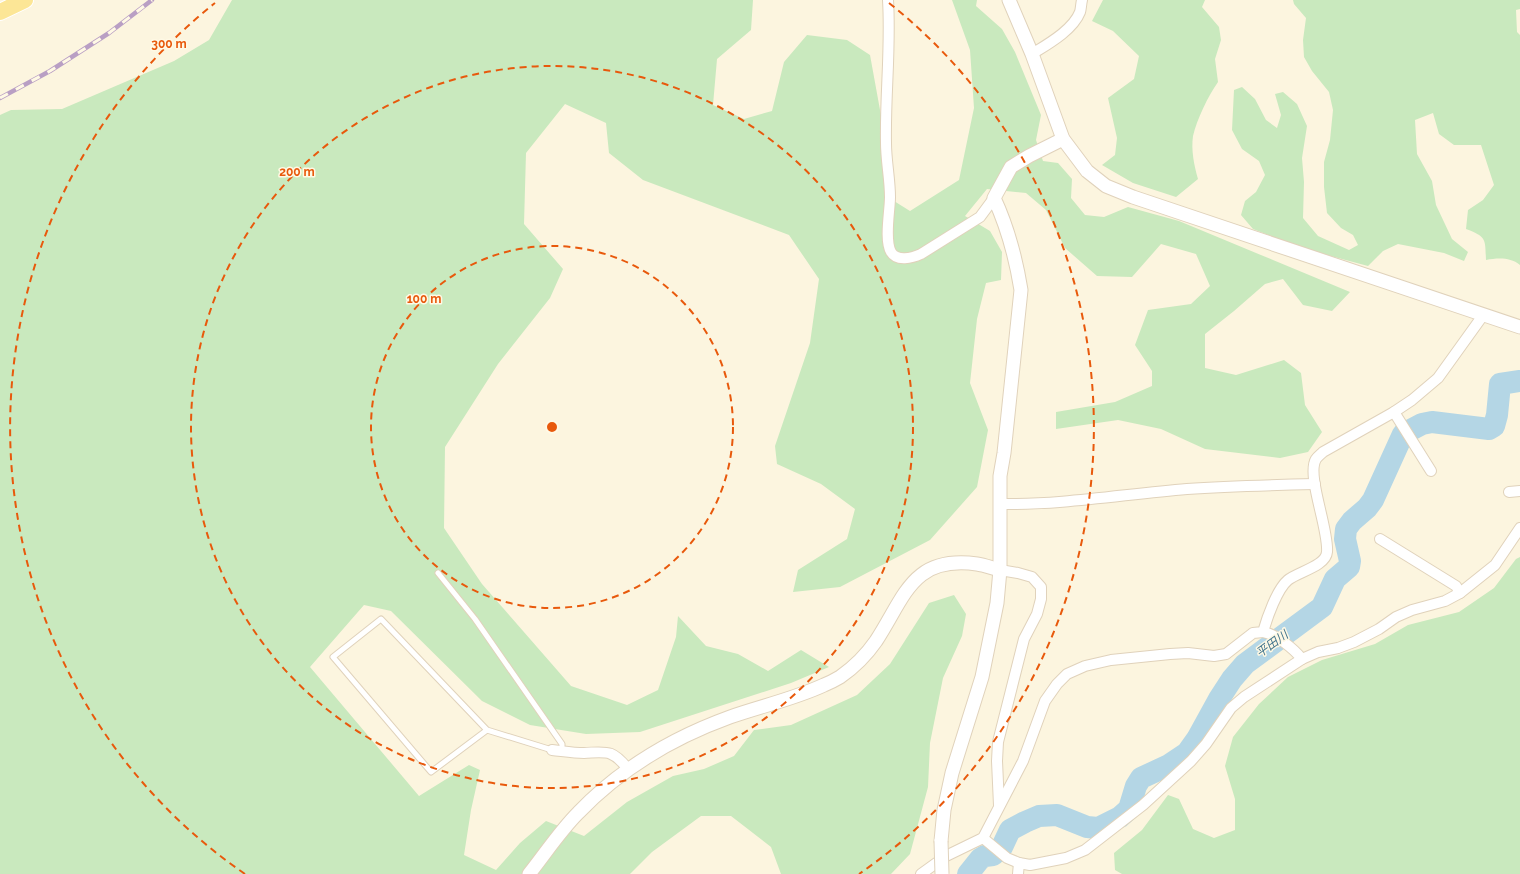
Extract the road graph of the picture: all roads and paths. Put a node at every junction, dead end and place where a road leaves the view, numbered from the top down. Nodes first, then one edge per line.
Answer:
1 (25, 0) edge
2 (888, 0) edge
3 (1009, 0) edge
4 (1082, 0) edge
5 (0, 12) edge
6 (1032, 54) junction
7 (1063, 139) junction
8 (994, 198) junction
9 (1484, 314) junction
10 (1520, 327) edge
11 (1394, 412) junction
12 (1431, 470) dead end
13 (1315, 484) junction
14 (1520, 491) edge
15 (1509, 492) dead end
16 (1000, 504) junction
17 (1520, 528) edge
18 (1380, 539) dead end
19 (1000, 570) junction
20 (438, 573) dead end
21 (1460, 593) junction
22 (1263, 632) junction
23 (1302, 659) junction
24 (487, 730) junction
25 (557, 750) junction
26 (628, 769) junction
27 (1000, 806) junction
28 (982, 838) junction
29 (1019, 863) junction
30 (1030, 869) edge
31 (529, 874) edge
32 (921, 874) edge
33 (942, 874) edge
34 (1018, 874) edge

1 - 5 main road
2 - 8 street
3 - 6 street
4 - 6 street
6 - 7 street
7 - 8 street
7 - 9 street
8 - 16 street
9 - 10 street
9 - 11 street
11 - 12 street
11 - 13 street
13 - 16 street
13 - 22 street
14 - 15 street
16 - 19 street
17 - 21 street
18 - 21 street
19 - 26 street
19 - 27 street
19 - 33 street, bridge
20 - 25 lane
21 - 23 street
22 - 23 street
22 - 27 street
23 - 30 street
24 - 24 lane
24 - 25 lane
25 - 26 street
26 - 31 street
27 - 28 street
28 - 29 street
28 - 32 street
29 - 30 street
29 - 34 street

